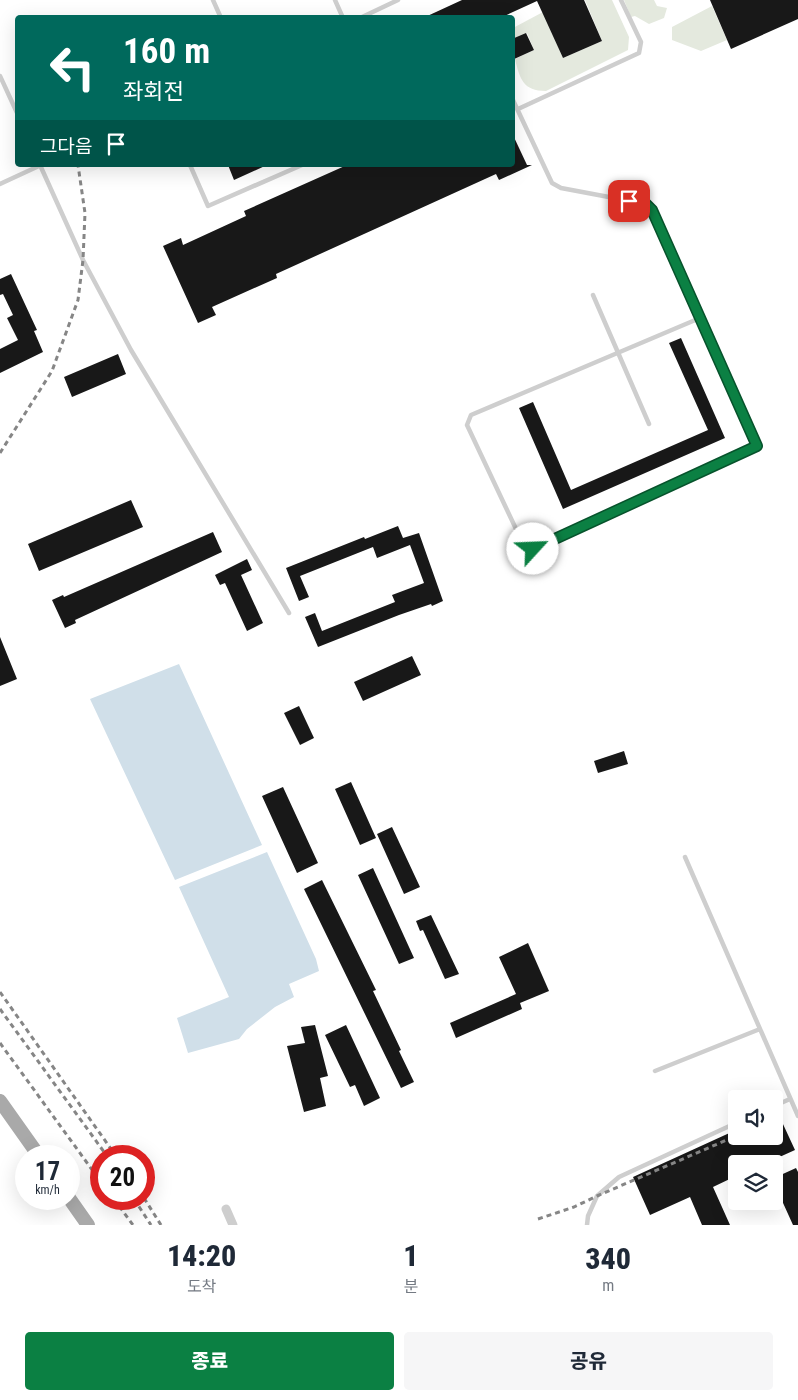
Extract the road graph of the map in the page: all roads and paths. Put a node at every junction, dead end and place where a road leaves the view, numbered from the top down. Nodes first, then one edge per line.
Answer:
1 (213, 0) edge
2 (335, 0) edge
3 (398, 0) edge
4 (621, 0) edge
5 (220, 15) edge
6 (342, 15) edge
7 (366, 15) edge
8 (0, 76) edge
9 (515, 104) edge
10 (15, 108) edge
11 (518, 109) junction
12 (37, 167) edge
13 (42, 167) edge
14 (191, 167) edge
15 (297, 167) edge
16 (0, 184) edge
17 (593, 295) dead end
18 (700, 318) junction
19 (618, 352) junction
20 (649, 424) dead end
21 (289, 613) dead end
22 (685, 857) dead end
23 (760, 1029) junction
24 (656, 1071) dead end
25 (790, 1098) junction
26 (0, 1101) edge
27 (783, 1102) edge
28 (798, 1116) edge
29 (728, 1127) edge
30 (31, 1145) edge
31 (226, 1209) dead end
32 (77, 1210) edge
33 (88, 1225) edge
34 (233, 1225) edge
35 (587, 1225) edge

1 - 5 lane
2 - 6 lane
3 - 7 lane
4 - 11 lane
8 - 10 lane
9 - 11 lane
11 - 18 lane
12 - 16 lane
13 - 21 lane
14 - 15 lane
17 - 19 lane
18 - 19 lane
18 - 19 lane
19 - 20 lane
22 - 23 lane
23 - 24 lane
23 - 25 lane
25 - 27 lane
25 - 28 lane
26 - 30 main road
29 - 35 lane
31 - 34 street
32 - 33 main road

